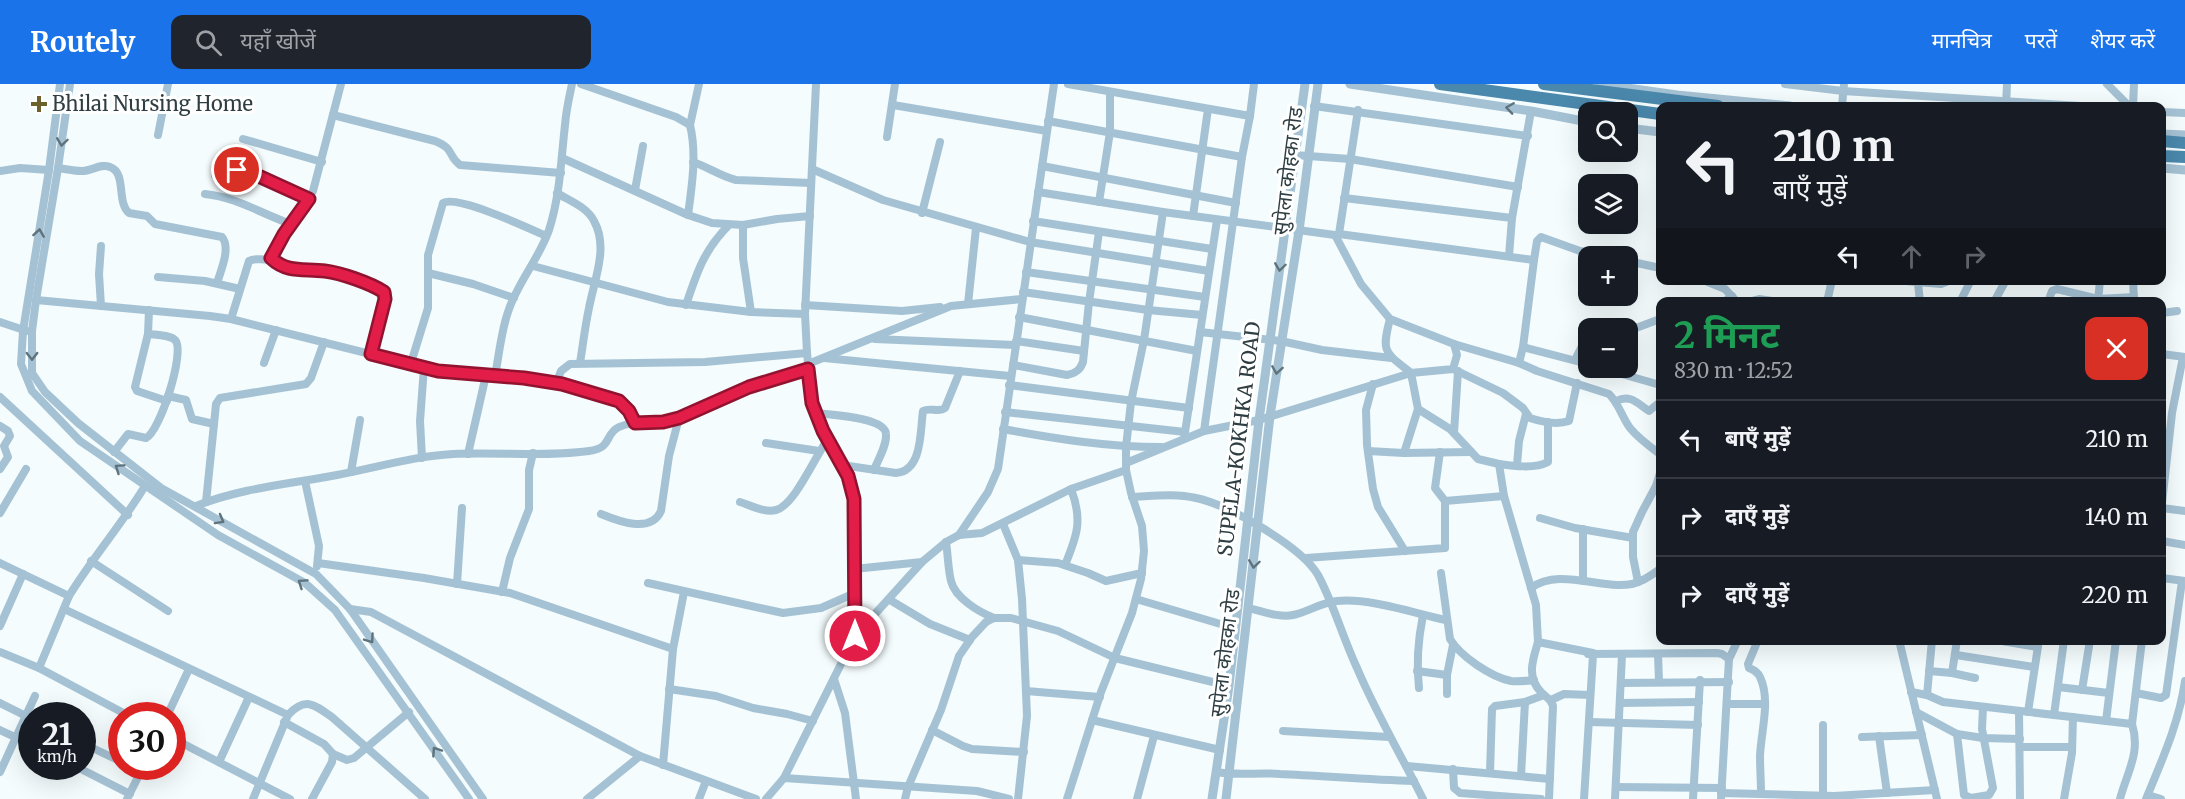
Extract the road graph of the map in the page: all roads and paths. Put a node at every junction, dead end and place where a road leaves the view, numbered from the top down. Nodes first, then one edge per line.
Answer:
1 (60, 84) edge
2 (70, 84) edge
3 (168, 84) edge
4 (341, 84) edge
5 (572, 84) edge
6 (581, 84) edge
7 (699, 84) edge
8 (816, 84) edge
9 (896, 84) edge
10 (1054, 84) edge
11 (1068, 84) edge
12 (1254, 84) edge
13 (1305, 84) edge
14 (1318, 84) edge
15 (1350, 84) edge
16 (1440, 84) edge
17 (1544, 84) edge
18 (1599, 84) edge
19 (1785, 84) edge
20 (2007, 84) edge
21 (2107, 84) edge
22 (2134, 84) edge
23 (1843, 88) edge
24 (1110, 92) junction
25 (1686, 102) edge
26 (1749, 102) edge
27 (1986, 102) edge
28 (2006, 102) edge
29 (2127, 102) edge
30 (2132, 102) edge
31 (893, 105) junction
32 (1314, 106) junction
33 (1208, 110) junction
34 (1358, 110) junction
35 (1531, 111) junction
36 (2166, 112) edge
37 (1656, 113) edge
38 (2185, 113) edge
39 (333, 115) junction
40 (1250, 116) junction
41 (1578, 120) edge
42 (1048, 121) junction
43 (690, 125) junction
44 (1638, 129) edge
45 (1047, 131) junction
46 (1110, 132) junction
47 (1656, 132) edge
48 (2166, 134) edge
49 (158, 135) dead end
50 (2185, 135) edge
51 (1528, 136) junction
52 (887, 137) dead end
53 (243, 139) dead end
54 (2166, 141) edge
55 (940, 142) dead end
56 (2185, 143) edge
57 (643, 146) dead end
58 (1202, 149) junction
59 (1294, 155) junction
60 (2166, 156) edge
61 (1242, 157) junction
62 (1308, 157) junction
63 (2185, 157) edge
64 (562, 158) junction
65 (1350, 159) junction
66 (322, 162) junction
67 (693, 162) junction
68 (1042, 166) junction
69 (58, 168) junction
70 (2166, 168) edge
71 (812, 169) junction
72 (49, 170) junction
73 (2185, 170) edge
74 (0, 171) edge
75 (561, 173) junction
76 (215, 175) dead end
77 (1102, 178) junction
78 (811, 183) junction
79 (1518, 187) junction
80 (635, 190) junction
81 (1038, 192) junction
82 (557, 193) junction
83 (205, 194) dead end
84 (1196, 195) junction
85 (1344, 198) junction
86 (309, 199) junction
87 (1099, 202) junction
88 (1236, 203) junction
89 (1163, 212) junction
90 (922, 213) junction
91 (688, 215) junction
92 (810, 216) junction
93 (1193, 216) junction
94 (1512, 218) junction
95 (1217, 220) junction
96 (1033, 221) junction
97 (1234, 222) junction
98 (291, 224) junction
99 (729, 225) junction
100 (743, 225) junction
101 (976, 228) junction
102 (1285, 228) junction
103 (1299, 231) junction
104 (1099, 232) junction
105 (1337, 235) junction
106 (546, 236) junction
107 (1030, 242) junction
108 (1159, 242) junction
109 (101, 246) dead end
110 (1212, 249) junction
111 (1578, 250) edge
112 (1095, 253) junction
113 (1509, 256) junction
114 (271, 258) junction
115 (1534, 260) junction
116 (1638, 263) edge
117 (1156, 264) junction
118 (533, 266) junction
119 (1656, 267) edge
120 (1209, 271) junction
121 (1026, 272) junction
122 (428, 273) junction
123 (158, 277) dead end
124 (1092, 281) junction
125 (595, 282) junction
126 (217, 283) junction
127 (1715, 285) edge
128 (240, 289) junction
129 (1151, 290) junction
130 (1022, 295) junction
131 (1205, 297) junction
132 (1733, 297) edge
133 (2050, 297) edge
134 (2087, 297) edge
135 (514, 298) junction
136 (36, 300) junction
137 (1089, 302) junction
138 (805, 304) junction
139 (968, 304) junction
140 (686, 305) junction
141 (101, 306) junction
142 (951, 306) junction
143 (149, 310) junction
144 (1148, 310) junction
145 (2177, 311) dead end
146 (751, 312) junction
147 (2166, 312) edge
148 (805, 314) junction
149 (1202, 315) junction
150 (1019, 317) junction
151 (231, 319) junction
152 (1390, 319) junction
153 (1656, 321) edge
154 (0, 322) edge
155 (1638, 328) edge
156 (1086, 329) junction
157 (276, 330) junction
158 (23, 331) junction
159 (32, 331) junction
160 (1200, 332) junction
161 (148, 334) junction
162 (1218, 335) junction
163 (870, 339) junction
164 (1144, 340) junction
165 (1269, 341) junction
166 (1281, 341) junction
167 (324, 342) junction
168 (1015, 343) junction
169 (1454, 344) junction
170 (1523, 347) junction
171 (1084, 351) junction
172 (1197, 351) junction
173 (807, 353) junction
174 (371, 354) junction
175 (1578, 354) edge
176 (2166, 355) edge
177 (1391, 357) junction
178 (2184, 357) edge
179 (823, 358) junction
180 (1575, 360) junction
181 (1578, 361) edge
182 (264, 363) dead end
183 (411, 363) junction
184 (580, 363) junction
185 (1519, 363) junction
186 (1012, 365) junction
187 (808, 366) junction
188 (424, 367) junction
189 (1455, 370) junction
190 (960, 371) junction
191 (1411, 373) junction
192 (486, 375) junction
193 (495, 376) junction
194 (1635, 378) edge
195 (1010, 381) junction
196 (556, 383) junction
197 (1577, 383) junction
198 (1373, 384) junction
199 (1656, 384) edge
200 (2181, 391) edge
201 (0, 397) edge
202 (167, 399) junction
203 (1616, 401) junction
204 (1131, 402) junction
205 (1656, 405) edge
206 (1189, 408) junction
207 (1418, 409) junction
208 (1005, 412) junction
209 (816, 413) junction
210 (1526, 414) junction
211 (1270, 416) junction
212 (679, 418) junction
213 (360, 420) dead end
214 (1259, 420) junction
215 (1548, 422) junction
216 (635, 423) junction
217 (214, 424) junction
218 (0, 426) edge
219 (1128, 427) junction
220 (1003, 429) junction
221 (1204, 431) junction
222 (1454, 433) junction
223 (1184, 436) junction
224 (828, 440) junction
225 (766, 443) dead end
226 (1126, 447) junction
227 (1166, 447) junction
228 (819, 451) junction
229 (1368, 451) junction
230 (1656, 451) edge
231 (114, 452) junction
232 (1440, 452) junction
233 (1471, 452) junction
234 (533, 453) junction
235 (1404, 453) junction
236 (468, 454) junction
237 (422, 458) junction
238 (1499, 464) junction
239 (842, 465) junction
240 (1517, 465) junction
241 (0, 469) edge
242 (26, 469) dead end
243 (874, 470) junction
244 (1126, 470) junction
245 (351, 472) junction
246 (2166, 479) edge
247 (305, 480) junction
248 (145, 486) junction
249 (1656, 486) edge
250 (1071, 489) junction
251 (1504, 496) junction
252 (1132, 497) junction
253 (1445, 501) junction
254 (206, 502) junction
255 (740, 502) dead end
256 (196, 506) junction
257 (462, 508) dead end
258 (2166, 509) edge
259 (2185, 511) edge
260 (0, 513) edge
261 (601, 514) dead end
262 (128, 515) junction
263 (1540, 518) dead end
264 (1246, 520) junction
265 (1003, 524) junction
266 (1259, 525) junction
267 (1583, 529) junction
268 (959, 535) junction
269 (1633, 538) junction
270 (946, 542) junction
271 (2166, 543) edge
272 (2185, 545) edge
273 (1405, 551) junction
274 (1306, 558) junction
275 (1018, 560) junction
276 (91, 561) junction
277 (922, 562) junction
278 (0, 563) edge
279 (318, 563) junction
280 (1065, 565) junction
281 (854, 569) junction
282 (1656, 571) edge
283 (1142, 573) junction
284 (1441, 573) dead end
285 (23, 574) junction
286 (316, 574) junction
287 (2166, 579) edge
288 (1583, 580) junction
289 (2184, 581) edge
290 (1638, 582) junction
291 (648, 583) dead end
292 (457, 584) junction
293 (1531, 588) junction
294 (684, 591) junction
295 (502, 592) junction
296 (855, 593) junction
297 (69, 596) junction
298 (1136, 599) junction
299 (890, 600) junction
300 (1330, 603) junction
301 (1248, 608) junction
302 (64, 609) junction
303 (350, 609) junction
304 (2182, 610) edge
305 (168, 611) dead end
306 (1423, 615) junction
307 (994, 618) junction
308 (1446, 620) junction
309 (1022, 621) junction
310 (0, 626) edge
311 (1234, 628) junction
312 (855, 636) junction
313 (970, 640) junction
314 (1538, 642) junction
315 (1453, 645) junction
316 (1736, 645) edge
317 (1756, 645) edge
318 (1900, 645) edge
319 (1932, 645) edge
320 (1957, 645) edge
321 (2038, 645) edge
322 (2063, 645) edge
323 (2089, 645) edge
324 (2115, 645) edge
325 (2141, 645) edge
326 (673, 649) junction
327 (0, 652) edge
328 (1591, 654) junction
329 (1658, 654) junction
330 (1622, 655) junction
331 (1956, 655) junction
332 (1114, 658) junction
333 (1729, 659) junction
334 (2034, 667) junction
335 (39, 668) junction
336 (189, 669) junction
337 (1417, 671) junction
338 (1929, 671) junction
339 (1953, 673) junction
340 (1448, 675) junction
341 (1975, 678) dead end
342 (834, 679) junction
343 (1700, 680) junction
344 (1729, 681) junction
345 (2185, 681) edge
346 (1621, 682) junction
347 (1659, 682) junction
348 (1536, 684) junction
349 (1229, 686) junction
350 (2058, 687) junction
351 (1419, 688) dead end
352 (669, 689) junction
353 (2082, 690) junction
354 (1026, 691) junction
355 (1911, 692) junction
356 (2109, 693) junction
357 (2136, 693) junction
358 (1447, 694) dead end
359 (1590, 695) junction
360 (1927, 695) junction
361 (35, 696) dead end
362 (249, 697) junction
363 (1100, 697) junction
364 (1547, 698) junction
365 (33, 702) edge
366 (174, 702) edge
367 (1525, 702) junction
368 (1700, 702) junction
369 (1620, 703) junction
370 (0, 704) edge
371 (1765, 704) junction
372 (108, 705) edge
373 (1727, 705) junction
374 (1983, 706) junction
375 (2183, 706) edge
376 (2024, 711) junction
377 (18, 712) edge
378 (409, 712) junction
379 (1916, 712) junction
380 (2054, 715) junction
381 (2073, 717) junction
382 (286, 718) junction
383 (1092, 720) junction
384 (813, 721) junction
385 (2106, 721) junction
386 (1589, 722) junction
387 (1620, 723) junction
388 (2132, 724) junction
389 (1698, 725) junction
390 (1822, 725) dead end
391 (0, 730) edge
392 (932, 730) junction
393 (1283, 731) dead end
394 (1387, 732) junction
395 (18, 734) edge
396 (1957, 734) junction
397 (1922, 735) junction
398 (1154, 736) junction
399 (1879, 736) junction
400 (16, 737) junction
401 (1862, 737) dead end
402 (1983, 738) junction
403 (2020, 743) junction
404 (186, 745) edge
405 (2072, 747) junction
406 (367, 748) junction
407 (1220, 750) junction
408 (1024, 752) junction
409 (333, 754) junction
410 (640, 756) junction
411 (219, 762) junction
412 (663, 765) junction
413 (1407, 766) junction
414 (1453, 769) junction
415 (0, 772) edge
416 (1216, 772) junction
417 (1490, 773) junction
418 (1229, 775) junction
419 (1521, 776) junction
420 (96, 778) edge
421 (784, 778) junction
422 (1550, 778) junction
423 (137, 780) edge
424 (706, 781) junction
425 (1414, 781) junction
426 (259, 783) junction
427 (853, 783) junction
428 (908, 787) junction
429 (1616, 787) junction
430 (1694, 788) junction
431 (1935, 790) junction
432 (1721, 793) edge
433 (1761, 793) junction
434 (1887, 793) junction
435 (1921, 795) edge
436 (129, 796) edge
437 (1867, 796) edge
438 (1821, 797) edge
439 (2147, 797) edge
440 (1499, 798) edge
441 (253, 799) edge
442 (290, 799) edge
443 (312, 799) edge
444 (425, 799) edge
445 (469, 799) edge
446 (483, 799) edge
447 (587, 799) edge
448 (699, 799) edge
449 (756, 799) edge
450 (766, 799) edge
451 (856, 799) edge
452 (905, 799) edge
453 (1009, 799) edge
454 (1018, 799) edge
455 (1067, 799) edge
456 (1137, 799) edge
457 (1212, 799) edge
458 (1226, 799) edge
459 (1423, 799) edge
460 (1541, 799) edge
461 (1549, 799) edge
462 (1584, 799) edge
463 (1615, 799) edge
464 (1693, 799) edge
465 (1937, 799) edge
466 (2020, 799) edge
467 (2064, 799) edge
468 (2120, 799) edge
469 (2161, 799) edge

1 - 72 street
2 -> 69 street
3 - 49 street
4 - 39 street
5 - 64 street
6 - 43 street
7 - 43 street
8 - 71 street
9 - 31 street
10 - 42 street
11 - 24 street
12 - 40 street
13 - 59 street, SUPELA-KOKHKA ROAD
14 - 32 street, सुपेला कोहका रोड
35 -> 15 street
16 - 37 highway
17 - 25 highway
18 - 26 street
19 - 23 street
20 - 28 street
21 - 29 street
22 - 30 street
23 - 27 street
24 - 33 street
24 - 46 street
31 - 45 street
31 - 52 street
32 - 34 street
32 - 62 street, सुपेला कोहका रोड
33 - 40 street
33 - 58 street
34 - 51 street
34 - 65 street
35 - 41 street
35 - 51 street
36 - 38 street
39 - 66 street
39 - 75 street
40 - 61 street
42 - 45 street
42 - 46 street
43 - 67 street
44 - 47 street
45 - 68 street
46 - 58 street
46 - 77 street
48 - 50 street
51 - 79 street
53 - 66 street
54 - 56 highway
55 - 90 street
57 - 80 street
58 - 61 street
58 - 84 street
59 - 62 street
59 - 102 street, SUPELA-KOKHKA ROAD
60 - 63 highway
61 - 88 street
62 - 65 street
62 - 103 street, सुपेला कोहका रोड
64 - 75 street
64 - 80 street
65 - 79 street
65 - 85 street
66 - 86 street
67 - 78 street
67 - 91 street
68 - 77 street
68 - 81 street
69 - 126 street
69 - 136 street
70 - 73 street
71 - 78 street
71 - 90 street
72 - 74 street
158 -> 72 street
75 - 82 street
76 - 86 street
77 - 84 street
77 - 87 street
78 - 92 street
79 - 94 street
80 - 91 street
81 - 87 street
81 - 96 street
82 - 106 street
82 - 125 street
83 - 98 street
84 - 88 street
84 - 93 street
85 - 94 street
85 - 105 street
86 - 98 street
87 - 89 street
88 - 97 street
89 - 93 street
89 - 108 street
90 - 101 street
91 - 99 street
92 - 100 street
92 - 138 street
93 - 95 street
94 - 113 street
95 - 97 street
95 - 110 street
96 - 104 street
96 - 107 street
97 - 102 street
97 - 162 street
98 - 114 street
99 - 100 street
99 - 140 street
100 - 146 street
101 - 107 street
101 - 139 street
102 - 103 street
102 -> 165 street, SUPELA-KOKHKA ROAD
103 - 105 street
103 - 166 street, सुपेला कोहका रोड
104 - 108 street
104 - 112 street
105 - 113 street
105 - 152 street
106 - 118 street
106 - 122 street
107 - 112 street
107 - 121 street
108 - 110 street
108 - 117 street
109 - 141 street
110 - 120 street
111 - 115 street
112 - 117 street
112 - 124 street
113 - 115 street
114 - 128 street
114 - 174 street
115 - 170 street
116 - 119 street
117 - 120 street
117 - 129 street
118 - 125 street
118 - 135 street
120 - 131 street
121 - 124 street
121 - 130 street
122 - 135 street
122 - 183 street
123 - 126 street
124 - 129 street
124 - 137 street
125 - 140 street
125 - 184 street
126 - 128 street
127 - 132 street
128 - 151 street
129 - 131 street
129 - 144 street
130 - 137 street
130 - 139 street
130 - 150 street
131 - 149 street
133 - 134 street
135 - 193 street
136 - 141 street
136 - 159 street
137 - 144 street
137 - 156 street
138 - 142 street
138 - 148 street
139 - 142 street
140 - 146 street
141 - 143 street
142 - 163 street
143 - 151 street
143 - 161 street
144 - 149 street
144 - 164 street
145 - 147 street
146 - 148 street
148 - 173 street
149 - 160 street
150 - 156 street
150 - 168 street
151 - 157 street
152 - 169 street
152 - 177 street
153 - 155 street
154 - 158 street
156 - 164 street
156 - 171 street
157 - 167 street
157 - 182 street
158 - 159 street
248 -> 158 street
159 -> 231 street
160 - 162 street
160 - 172 street
161 - 202 street
161 - 202 street
162 - 165 street
162 - 221 street
163 - 168 street
163 - 179 street
164 - 172 street
164 - 204 street
165 - 166 street
165 - 214 street, SUPELA-KOKHKA ROAD
166 - 177 street
166 -> 211 street, सुपेला कोहका रोड
167 - 174 street
167 - 217 street
168 - 171 street
168 - 186 street
169 - 185 street
169 - 189 street
170 - 180 street
170 - 185 street
171 - 186 street
172 - 206 street
173 - 184 street
173 - 187 street
174 - 183 street
175 - 180 street
176 - 178 street
177 - 191 street
178 - 200 street
179 - 187 street
179 - 190 street
180 - 181 street
183 - 188 street
184 - 196 street
185 - 197 street
186 - 195 street
187 - 209 street
187 - 212 street
188 - 192 street
188 - 237 street
189 - 191 street
189 - 210 street
189 - 222 street
190 - 195 street
190 - 243 street
191 - 198 street
191 - 207 street
192 - 193 street
192 - 236 street
193 - 196 street
194 - 199 street
195 - 204 street
195 - 208 street
196 - 216 street
197 - 203 street
197 - 215 street
198 - 211 street
198 - 229 street
200 - 246 street
201 - 262 street
202 - 217 street
202 - 231 street
203 - 205 street
203 - 230 street
204 - 206 street
204 - 219 street
206 - 223 street
207 - 222 street
207 - 235 street
208 - 219 street
208 - 220 street
209 - 224 street
209 - 243 street
210 - 215 street
210 - 240 street
211 - 214 street
211 - 266 street, सुपेला कोहका रोड
212 - 216 street
212 - 261 street
213 - 245 street
214 - 221 street
214 - 264 street, SUPELA-KOKHKA ROAD
215 - 240 street
216 - 234 street
217 - 254 street
218 - 241 street
219 - 223 street
219 - 226 street
220 - 226 street
220 - 268 street
221 - 223 street
222 - 233 street
223 - 227 street
224 - 228 street
224 - 239 street
225 - 228 street
226 - 227 street
226 - 244 street
227 - 244 street
228 - 255 street
229 - 235 street
229 - 273 street
231 - 256 street
232 - 233 street
232 - 235 street
232 - 253 street
233 - 238 street
234 - 236 street
234 - 295 street
236 - 237 street
237 - 245 street
238 - 240 street
238 - 251 street
239 - 243 street
239 - 281 street
242 - 260 street
244 - 250 street
244 - 252 street
245 - 247 street
247 - 254 street
247 - 279 street
248 - 262 street
378 -> 248 street
249 - 269 street
250 - 265 street
250 - 280 street
251 - 253 street
251 - 293 street
252 - 264 street
252 - 283 street
253 - 273 street
254 - 256 street
256 -> 286 street
257 - 292 street
258 - 259 street
262 - 276 street
263 - 267 street
264 - 266 street
264 - 311 street, SUPELA-KOKHKA ROAD
265 - 268 street
265 - 275 street
266 - 274 street
266 -> 301 street, सुपेला कोहका रोड
267 - 269 street
267 - 288 street
268 - 270 street
269 - 290 street
270 - 277 street
270 - 307 street
271 - 272 street
273 - 274 street
274 - 300 street
275 - 280 street
275 - 309 street
276 - 297 street
276 - 305 street
277 - 281 street
277 - 299 street
278 - 285 street
279 - 286 street
279 - 292 street
280 - 283 street
281 - 296 street
282 - 290 street
283 - 298 street
284 - 308 street
285 - 297 street
285 - 310 street
286 - 303 street
287 - 289 street
288 - 290 street
288 - 293 street
289 - 304 street
291 - 294 street
292 - 295 street
293 - 314 street
294 - 296 street
294 - 326 street
295 - 326 street
296 - 312 street
297 - 302 street
298 - 311 street
298 - 332 street
299 - 312 street
299 - 313 street
300 - 301 street
300 - 306 street
300 - 394 street
301 - 418 street, सुपेला कोहका रोड
302 - 335 street
302 - 336 street
303 - 410 street
303 -> 446 street
304 - 357 street
306 - 308 street
306 - 337 street
307 - 309 street
307 - 313 street
308 - 315 street
309 - 332 street
309 - 354 street
311 - 349 street, SUPELA-KOKHKA ROAD
312 - 342 street
313 - 392 street
314 - 328 street
314 - 348 street
315 - 340 street
315 - 348 street
316 - 333 street
317 - 371 street
318 - 355 street
319 - 338 street
320 - 331 street
321 - 334 street
322 - 350 street
323 - 353 street
324 - 356 street
325 - 357 street
326 - 352 street
327 - 335 street
328 - 330 street
328 - 359 street
329 - 330 street
329 - 333 street
329 - 347 street
330 - 346 street
331 - 334 street
331 - 339 street
332 - 349 street
332 - 363 street
333 - 344 street
334 - 376 street
335 - 372 street
336 - 362 street
336 - 366 street
337 - 340 street
337 - 351 street
338 - 339 street
338 - 360 street
339 - 341 street
340 - 358 street
342 - 384 street
342 - 427 street
343 - 344 street
343 - 347 street
343 - 368 street
344 - 373 street
345 - 375 street
346 - 347 street
346 - 369 street
348 - 364 street
349 - 407 street, SUPELA-KOKHKA ROAD
350 - 353 street
350 - 380 street
352 - 384 street
352 - 412 street
353 - 356 street
354 - 363 street
354 - 408 street
355 - 360 street
355 - 379 street
356 - 385 street
357 - 388 street
359 - 364 street
359 - 386 street
360 - 374 street
361 - 365 street
362 - 382 street
362 - 411 street
363 - 383 street
364 - 367 street
364 - 422 street
367 - 417 street
367 - 419 street
368 - 369 street
368 - 389 street
369 - 387 street
370 - 377 street
371 - 373 street
371 - 433 street
373 - 432 street
374 - 376 street
374 - 402 street
375 - 439 street
376 - 380 street
376 - 403 street
378 - 406 street
445 -> 378 street
379 - 396 street
379 - 397 street
380 - 381 street
381 - 385 street
381 - 405 street
382 - 406 street
382 - 409 street
382 - 426 street
383 - 398 street
383 - 455 street
384 - 421 street
385 - 388 street
386 - 387 street
386 - 462 street
387 - 389 street
387 - 429 street
388 - 468 street
389 - 430 street
390 - 438 street
391 - 400 street
392 - 408 street
392 - 428 street
393 - 394 street
394 - 413 street
395 - 400 street
396 - 402 street
396 - 402 street
397 - 399 street
397 - 431 street
398 - 407 street
398 - 456 street
399 - 401 street
399 - 434 street
400 - 415 street
402 - 403 street
403 - 405 street
403 - 466 street
404 - 411 street
405 - 467 street
406 - 409 street
406 - 444 street
407 - 416 street, SUPELA-KOKHKA ROAD
408 - 454 street
409 - 443 street
410 - 412 street
410 - 447 street
411 - 426 street
412 - 424 street
413 - 414 street
413 - 425 street
414 - 417 street
414 - 440 street
416 - 418 street
416 - 457 street, SUPELA-KOKHKA ROAD
417 - 419 street
418 - 425 street
418 - 458 street, सुपेला कोहका रोड
419 - 422 street
420 - 436 street
421 - 427 street
421 - 450 street
422 - 461 street
423 - 436 street
424 - 448 street
424 - 449 street
425 - 459 street
426 - 441 street
426 - 442 street
427 - 428 street
427 - 451 street
428 - 452 street
428 - 453 street
429 - 430 street
429 - 463 street
430 - 432 street
430 - 464 street
431 - 435 street
431 - 465 street
432 - 433 street
433 - 438 street
434 - 435 street
434 - 437 street
437 - 438 street
439 - 469 street
440 - 460 street

